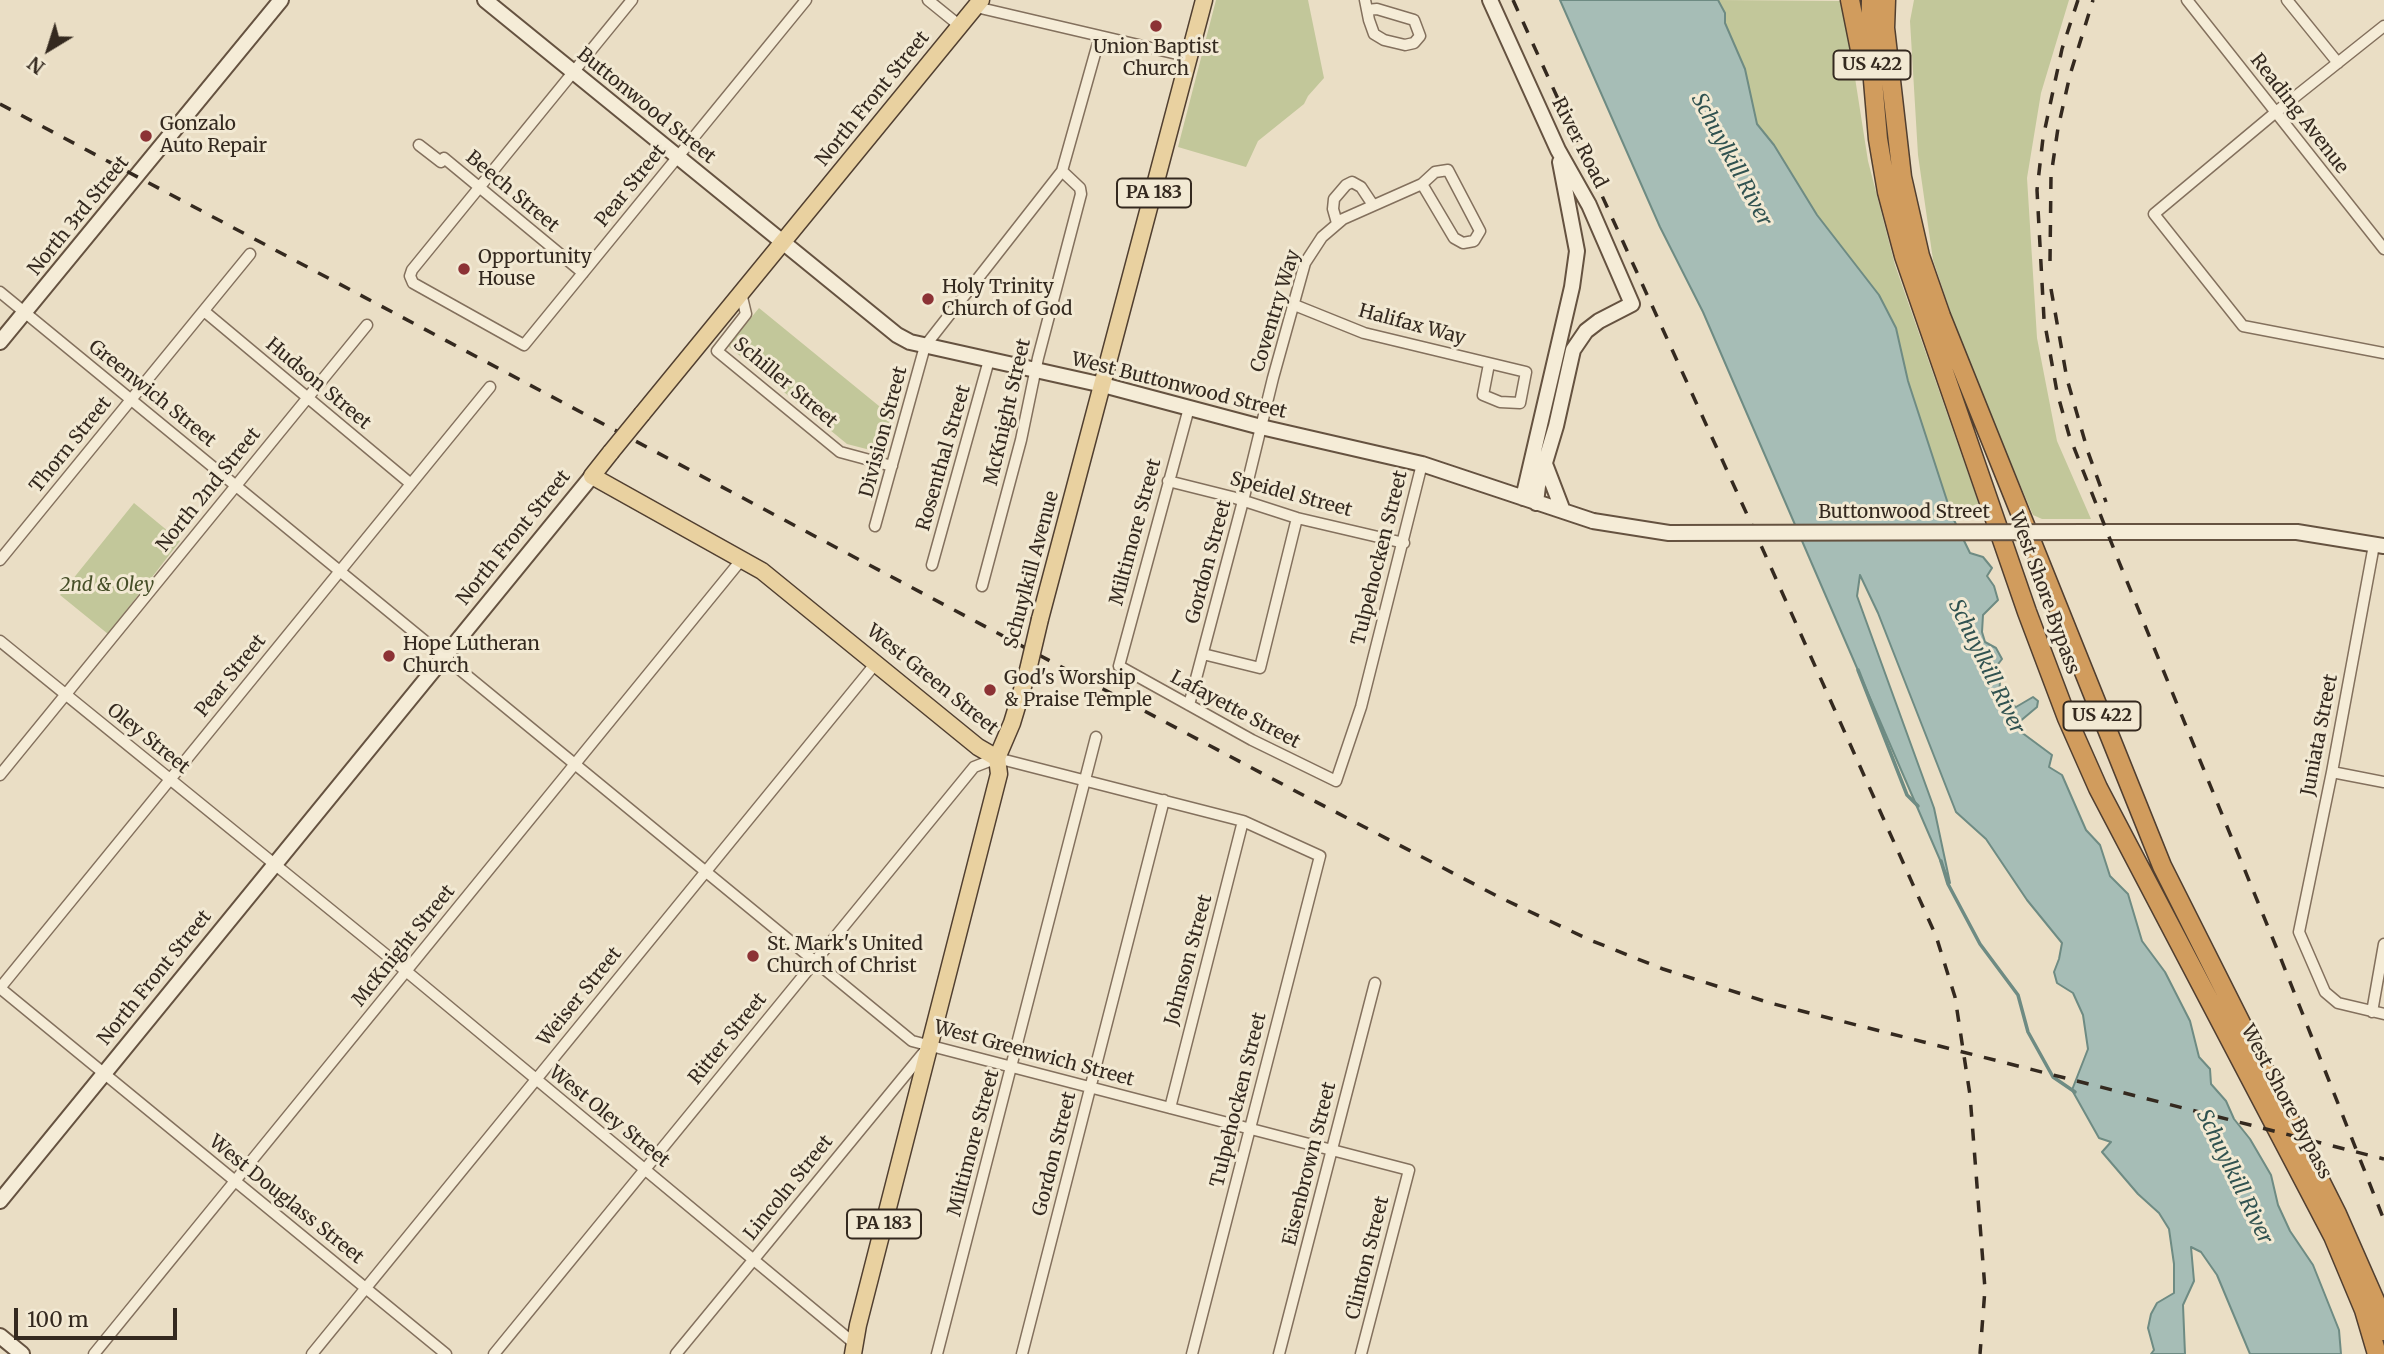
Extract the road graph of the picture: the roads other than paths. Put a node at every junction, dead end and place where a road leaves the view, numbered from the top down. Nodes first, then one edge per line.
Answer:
1 (281, 0) edge
2 (485, 0) edge
3 (632, 0) edge
4 (806, 0) edge
5 (928, 0) edge
6 (1204, 0) edge
7 (1490, 0) edge
8 (1850, 0) edge
9 (1871, 0) edge
10 (1886, 0) edge
11 (1899, 0) edge
12 (2188, 0) edge
13 (2287, 0) edge
14 (979, 4) edge
15 (1366, 5) edge
16 (960, 26) junction
17 (2384, 26) edge
18 (1100, 36) junction
19 (1189, 57) junction
20 (2338, 64) junction
21 (574, 72) junction
22 (1889, 77) junction
23 (2276, 112) junction
24 (1877, 129) junction
25 (419, 145) dead end
26 (1558, 150) junction
27 (678, 157) junction
28 (1062, 171) junction
29 (1422, 184) junction
30 (478, 187) junction
31 (1373, 205) junction
32 (1338, 223) junction
33 (783, 242) junction
34 (2384, 249) edge
35 (250, 254) dead end
36 (583, 273) junction
37 (0, 292) edge
38 (741, 293) junction
39 (1292, 304) junction
40 (204, 311) junction
41 (24, 312) junction
42 (367, 325) dead end
43 (0, 342) edge
44 (925, 346) junction
45 (2384, 353) edge
46 (989, 360) junction
47 (1489, 364) junction
48 (1035, 370) junction
49 (1103, 386) junction
50 (490, 387) dead end
51 (307, 398) junction
52 (131, 399) junction
53 (1189, 408) junction
54 (1261, 427) junction
55 (1422, 464) junction
56 (1538, 464) junction
57 (892, 466) junction
58 (592, 476) junction
59 (1168, 481) junction
60 (411, 484) junction
61 (236, 485) junction
62 (1504, 493) junction
63 (1530, 500) junction
64 (1243, 501) junction
65 (1563, 511) junction
66 (1297, 518) junction
67 (1592, 521) joint
68 (875, 526) dead end
69 (1404, 543) junction
70 (2379, 545) edge
71 (742, 559) junction
72 (0, 560) edge
73 (932, 565) dead end
74 (340, 571) junction
75 (982, 586) dead end
76 (0, 641) edge
77 (1203, 654) junction
78 (444, 656) junction
79 (876, 663) junction
80 (1119, 666) joint
81 (65, 694) junction
82 (1189, 705) junction
83 (1096, 737) dead end
84 (997, 758) junction
85 (575, 764) junction
86 (2332, 772) junction
87 (0, 775) edge
88 (170, 780) junction
89 (1086, 780) junction
90 (1336, 781) joint
91 (2384, 782) edge
92 (1164, 800) junction
93 (1243, 821) junction
94 (1320, 856) joint
95 (275, 865) junction
96 (706, 871) junction
97 (2384, 944) edge
98 (816, 961) junction
99 (406, 971) junction
100 (1375, 983) dead end
101 (0, 988) edge
102 (2372, 1012) junction
103 (2384, 1014) edge
104 (930, 1045) junction
105 (1012, 1066) junction
106 (104, 1074) junction
107 (536, 1079) junction
108 (1090, 1087) junction
109 (1170, 1108) junction
110 (1250, 1129) junction
111 (1331, 1150) junction
112 (645, 1169) junction
113 (1409, 1170) joint
114 (235, 1181) junction
115 (0, 1201) edge
116 (754, 1259) junction
117 (366, 1288) junction
118 (2384, 1331) edge
119 (0, 1336) edge
120 (854, 1349) edge
121 (22, 1354) edge
122 (94, 1354) edge
123 (312, 1354) edge
124 (446, 1354) edge
125 (494, 1354) edge
126 (676, 1354) edge
127 (937, 1354) edge
128 (1022, 1354) edge
129 (1192, 1354) edge
130 (1279, 1354) edge
131 (1362, 1354) edge
132 (2377, 1354) edge

1 - 41 street, North 3rd Street
2 - 21 street, Buttonwood Street
3 - 21 street
4 - 27 street, Pear Street
5 - 16 street
6 - 19 main road, Schuylkill Avenue / PA 183
7 - 26 street, River Road
8 - 24 highway
9 - 24 highway, West Shore Bypass / US 422
10 - 22 highway, West Shore Bypass / US 422
11 - 22 highway
12 - 23 street, Reading Avenue
13 - 20 street
14 - 16 main road, North Front Street
14 - 18 street
15 - 15 street
16 - 33 main road, North Front Street
17 - 20 street
18 - 19 street
18 - 28 street
19 - 49 main road, Schuylkill Avenue / PA 183
20 - 23 street
21 - 27 street, Buttonwood Street
21 - 30 street
22 - 118 highway, West Shore Bypass / US 422
23 - 34 street, Reading Avenue
23 - 45 street
24 - 132 highway, West Shore Bypass / US 422
25 - 30 street, Beech Street
26 - 56 street
26 - 56 street, River Road
27 - 33 street, Buttonwood Street
27 - 36 street, Pear Street
28 - 44 street
28 - 48 street, McKnight Street
29 - 29 street, Coventry Way
29 - 31 street, Coventry Way
30 - 36 street, Beech Street
30 - 36 street, Pear Street
31 - 32 street, Coventry Way
31 - 32 street
32 - 39 street, Coventry Way
33 - 38 main road, North Front Street
33 - 44 street, West Buttonwood Street
35 - 40 street, Thorn Street
37 - 41 street, Greenwich Street
38 - 57 street, Schiller Street
38 - 58 main road, North Front Street, bridge
39 - 47 street, Halifax Way
39 - 54 street, Coventry Way
40 - 51 street, Hudson Street
40 - 52 street, Thorn Street
41 - 43 street, North 3rd Street
41 - 52 street, Greenwich Street
42 - 51 street, North 2nd Street
44 - 46 street, West Buttonwood Street
44 - 57 street, Division Street
46 - 48 street, West Buttonwood Street
46 - 73 street, Rosenthal Street
47 - 47 street, Halifax Way
48 - 49 street, West Buttonwood Street
48 - 75 street, McKnight Street
49 - 53 street, West Buttonwood Street
49 - 84 main road, Schuylkill Avenue / PA 183, bridge
50 - 60 street, Pear Street
51 - 60 street, Hudson Street
51 - 61 street, North 2nd Street
52 - 61 street, Greenwich Street
52 - 72 street, Thorn Street
53 - 54 street, West Buttonwood Street
53 - 59 street, Miltimore Street
54 - 55 street, West Buttonwood Street
54 - 64 street, Gordon Street
55 - 62 street, West Buttonwood Street
55 - 69 street, Tulpehocken Street
56 - 62 street
56 - 63 street
56 - 65 street
57 - 68 street, Division Street
58 - 71 main road, West Green Street
58 - 78 street, North Front Street
59 - 64 street, Speidel Street
59 - 80 street, Miltimore Street
60 - 74 street, Pear Street
61 - 74 street, Greenwich Street
61 - 81 street, North 2nd Street
62 - 63 street, West Buttonwood Street
63 - 65 street, West Buttonwood Street
64 - 66 street, Speidel Street
64 - 77 street, Gordon Street
65 - 67 street, West Buttonwood Street
66 - 69 street, Speidel Street
66 - 77 street
67 - 70 street, Buttonwood Street, bridge
69 - 90 street, Tulpehocken Street
70 - 86 street, Juniata Street
71 - 79 main road, West Green Street
71 - 85 street, McKnight Street
74 - 78 street, Greenwich Street
74 - 88 street, Pear Street
76 - 81 street, Oley Street
77 - 82 street, Gordon Street
78 - 85 street, West Greenwich Street
78 - 95 street, North Front Street
79 - 84 main road, West Green Street
79 - 96 street, Weiser Street
80 - 82 street, Lafayette Street
81 - 87 street, North 2nd Street
81 - 88 street, Oley Street
82 - 90 street, Lafayette Street
83 - 89 street, Miltimore Street
84 - 89 street, West Green Street
84 - 98 street, Ritter Street
84 - 104 main road, Schuylkill Avenue / PA 183
85 - 96 street, West Greenwich Street
85 - 99 street, McKnight Street
86 - 91 street
86 - 102 street, Juniata Street
88 - 95 street, Oley Street
88 - 101 street, Pear Street
89 - 92 street, West Green Street
89 - 105 street, Miltimore Street
92 - 93 street, West Green Street
92 - 108 street, Gordon Street
93 - 94 street, West Green Street
93 - 109 street, Johnson Street
94 - 110 street, Tulpehocken Street
95 - 99 street, West Oley Street
95 - 106 street, North Front Street
96 - 98 street, West Greenwich Street
96 - 107 street, Weiser Street
97 - 102 street
98 - 104 street, West Greenwich Street
98 - 112 street, Ritter Street
99 - 107 street, West Oley Street
99 - 114 street, McKnight Street
100 - 111 street, Eisenbrown Street
101 - 106 street, West Douglass Street
102 - 103 street
104 - 105 street, West Greenwich Street
104 - 116 street, Lincoln Street
104 - 120 main road, Schuylkill Avenue / PA 183
105 - 108 street, West Greenwich Street
105 - 127 street, Miltimore Street
106 - 114 street, West Douglass Street
106 - 115 street, North Front Street
107 - 112 street, West Oley Street
107 - 117 street, Weiser Street
108 - 109 street, West Greenwich Street
108 - 128 street, Gordon Street
109 - 110 street, West Greenwich Street
110 - 111 street, West Greenwich Street
110 - 129 street, Tulpehocken Street
111 - 113 street, West Greenwich Street
111 - 130 street, Eisenbrown Street
112 - 116 street, West Oley Street
112 - 125 street, Ritter Street
113 - 131 street, Clinton Street
114 - 117 street, West Douglass Street
114 - 122 street, McKnight Street
116 - 120 street, West Oley Street
116 - 126 street, Lincoln Street
117 - 123 street, Weiser Street
117 - 124 street, West Douglass Street
119 - 121 street

